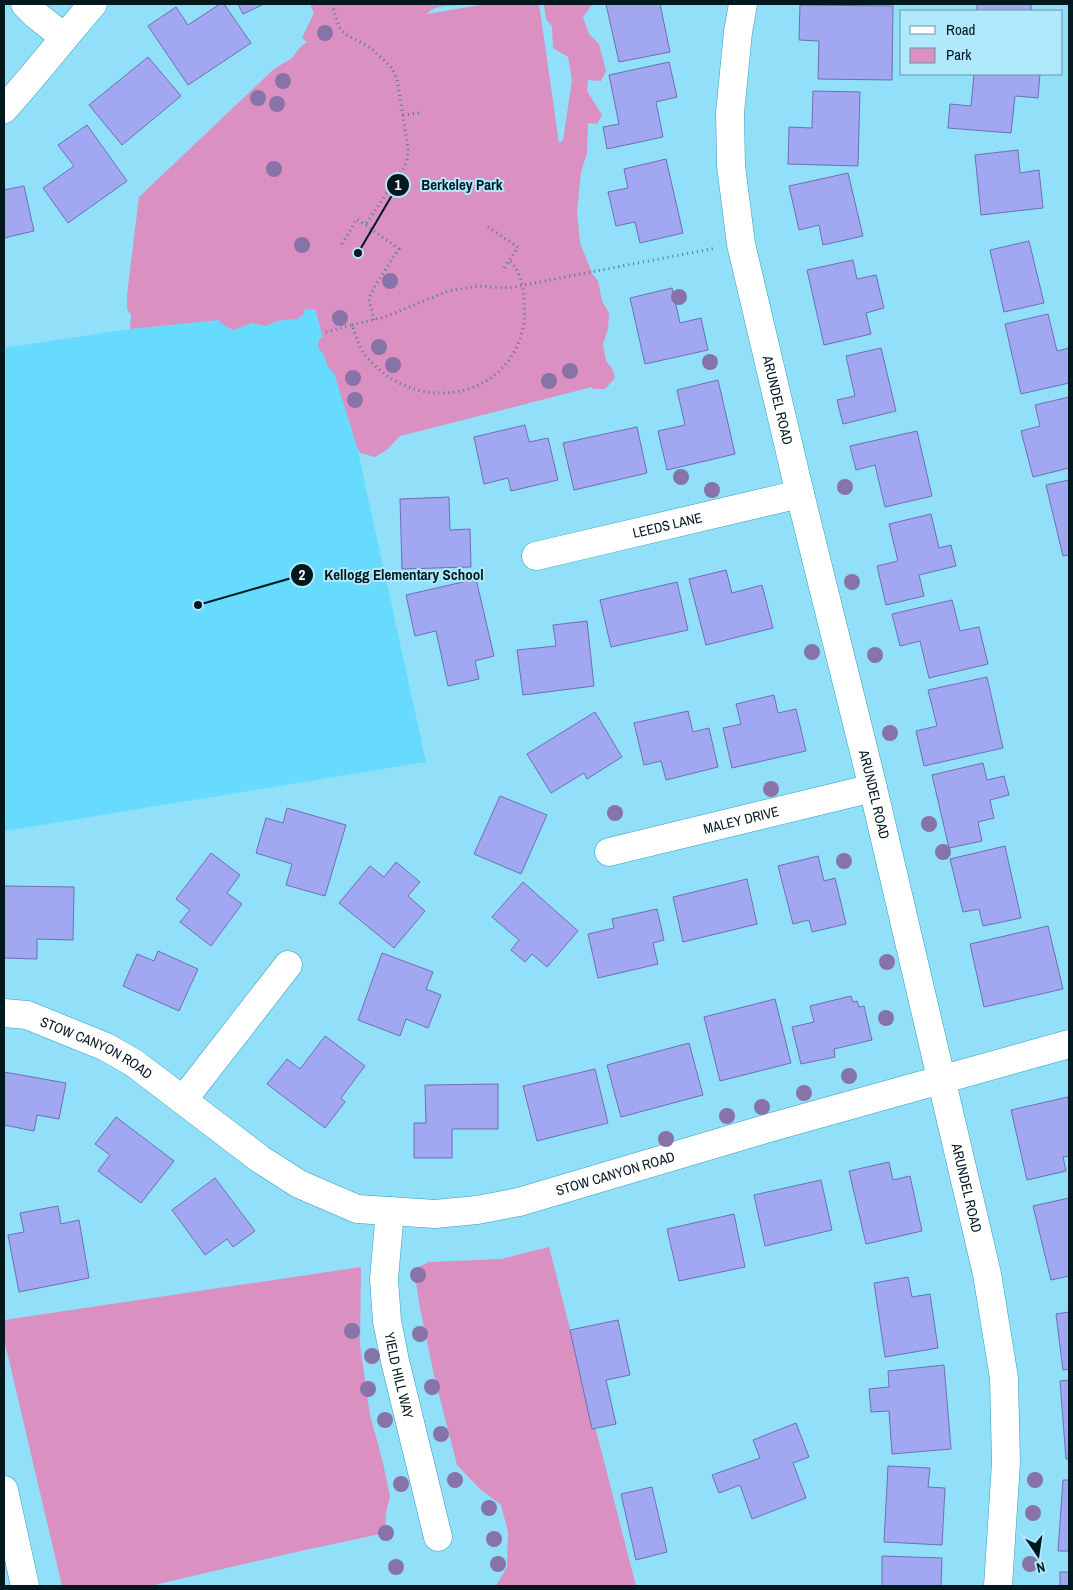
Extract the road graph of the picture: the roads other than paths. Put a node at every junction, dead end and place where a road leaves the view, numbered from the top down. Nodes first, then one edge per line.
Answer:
1 (25, 4) edge
2 (93, 4) edge
3 (743, 4) edge
4 (64, 37) junction
5 (4, 109) edge
6 (800, 494) junction
7 (536, 556) dead end
8 (873, 788) junction
9 (609, 852) dead end
10 (288, 965) dead end
11 (4, 1013) edge
12 (1069, 1044) edge
13 (942, 1079) junction
14 (182, 1100) junction
15 (390, 1211) junction
16 (5, 1504) edge
17 (438, 1537) dead end
18 (25, 1586) edge
19 (998, 1586) edge

1 - 4 street
2 - 4 street
3 - 6 street, ARUNDEL ROAD
4 - 5 street
6 - 7 street, LEEDS LANE
6 - 8 street, ARUNDEL ROAD
8 - 9 street, MALEY DRIVE
8 - 13 street, ARUNDEL ROAD
10 - 14 street
11 - 14 street, STOW CANYON ROAD
12 - 13 street, STOW CANYON ROAD
13 - 15 street, STOW CANYON ROAD
13 - 19 street, ARUNDEL ROAD
14 - 15 street, STOW CANYON ROAD
15 - 17 street, YIELD HILL WAY
16 - 18 street

